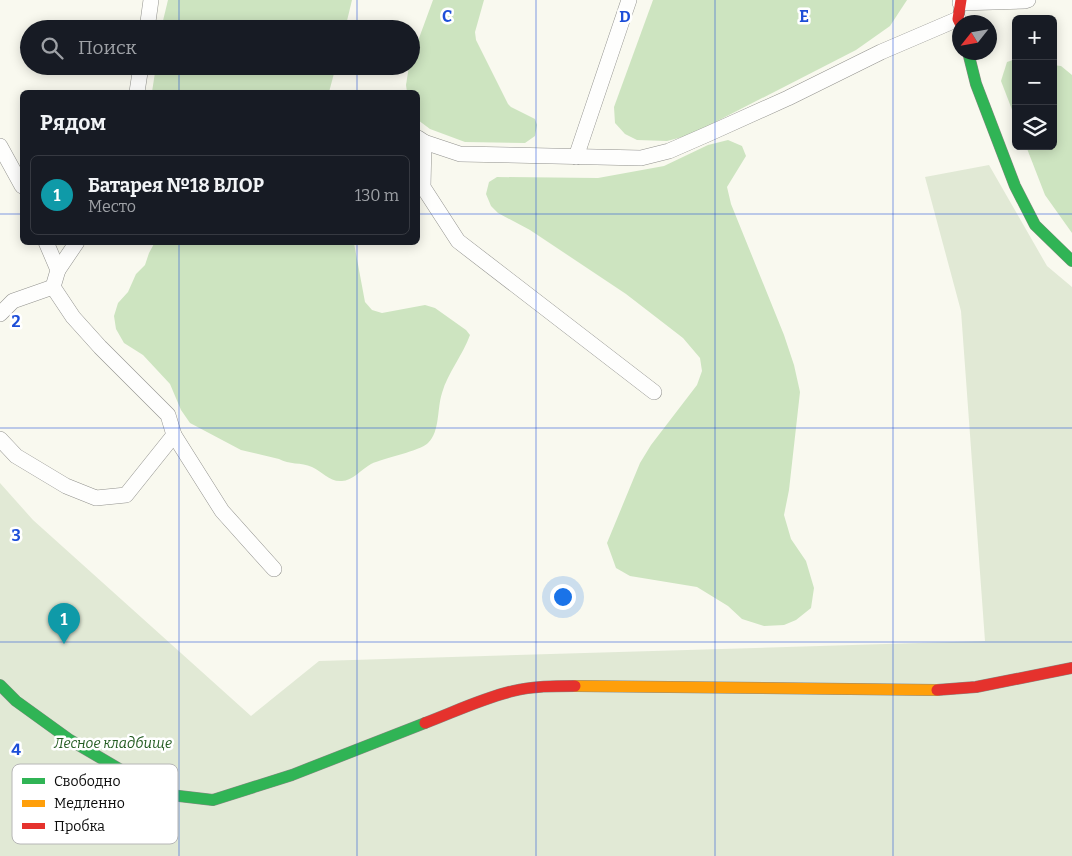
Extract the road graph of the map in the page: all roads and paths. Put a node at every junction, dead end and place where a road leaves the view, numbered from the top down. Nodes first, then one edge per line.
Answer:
1 (151, 0) edge
2 (630, 0) edge
3 (1028, 0) edge
4 (961, 1) edge
5 (960, 15) edge
6 (148, 20) edge
7 (952, 24) edge
8 (970, 60) edge
9 (140, 75) edge
10 (137, 90) edge
11 (421, 140) edge
12 (0, 146) edge
13 (576, 157) junction
14 (0, 169) edge
15 (20, 178) edge
16 (20, 179) edge
17 (47, 245) edge
18 (74, 245) edge
19 (1072, 262) edge
20 (58, 270) junction
21 (53, 287) junction
22 (0, 314) edge
23 (654, 392) dead end
24 (174, 435) junction
25 (0, 439) edge
26 (274, 569) dead end
27 (1072, 668) edge
28 (0, 685) edge
29 (110, 764) edge
30 (178, 796) edge

1 - 6 lane
2 - 13 lane
3 - 4 lane
4 - 5 street
7 - 13 lane
8 - 19 street
9 - 10 lane
11 - 13 lane
11 - 23 lane
12 - 15 lane
14 - 16 lane
17 - 20 lane
18 - 20 lane
20 - 21 lane
21 - 22 lane
21 - 24 lane
24 - 25 lane
24 - 26 lane
27 - 30 street
28 - 29 street

